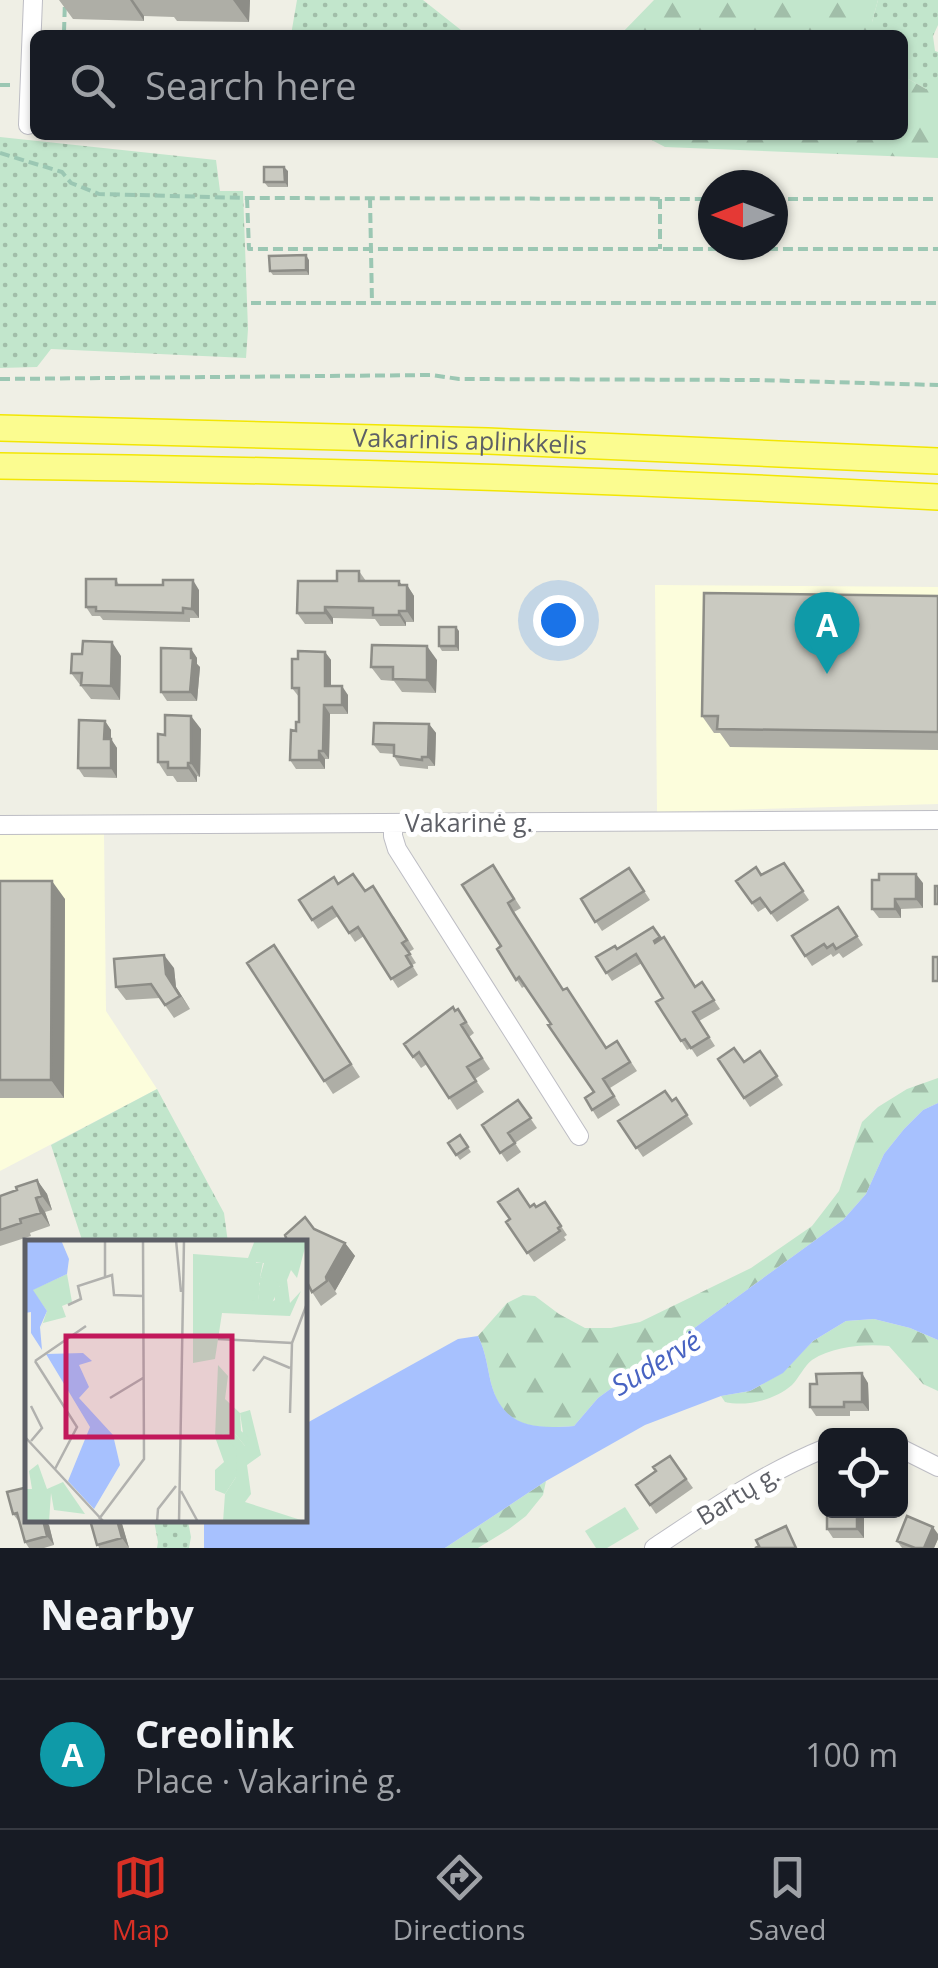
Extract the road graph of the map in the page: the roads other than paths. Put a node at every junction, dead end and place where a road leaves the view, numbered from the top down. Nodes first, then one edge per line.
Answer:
1 (33, 0) edge
2 (32, 30) edge
3 (30, 75) edge
4 (28, 125) dead end
5 (0, 428) edge
6 (938, 461) edge
7 (0, 466) edge
8 (938, 497) edge
9 (938, 820) edge
10 (393, 824) junction
11 (0, 825) edge
12 (578, 1136) dead end
13 (818, 1451) edge
14 (908, 1452) edge
15 (938, 1467) edge
16 (654, 1548) edge

1 - 2 street
3 - 4 street
5 - 6 highway, Vakarinis aplinkkelis
7 - 8 highway, Vakarinis aplinkkelis
9 - 10 street, Vakarinė g.
10 - 11 street, Vakarinė g.
10 - 12 street
13 - 16 street, Bartų g.
14 - 15 street

